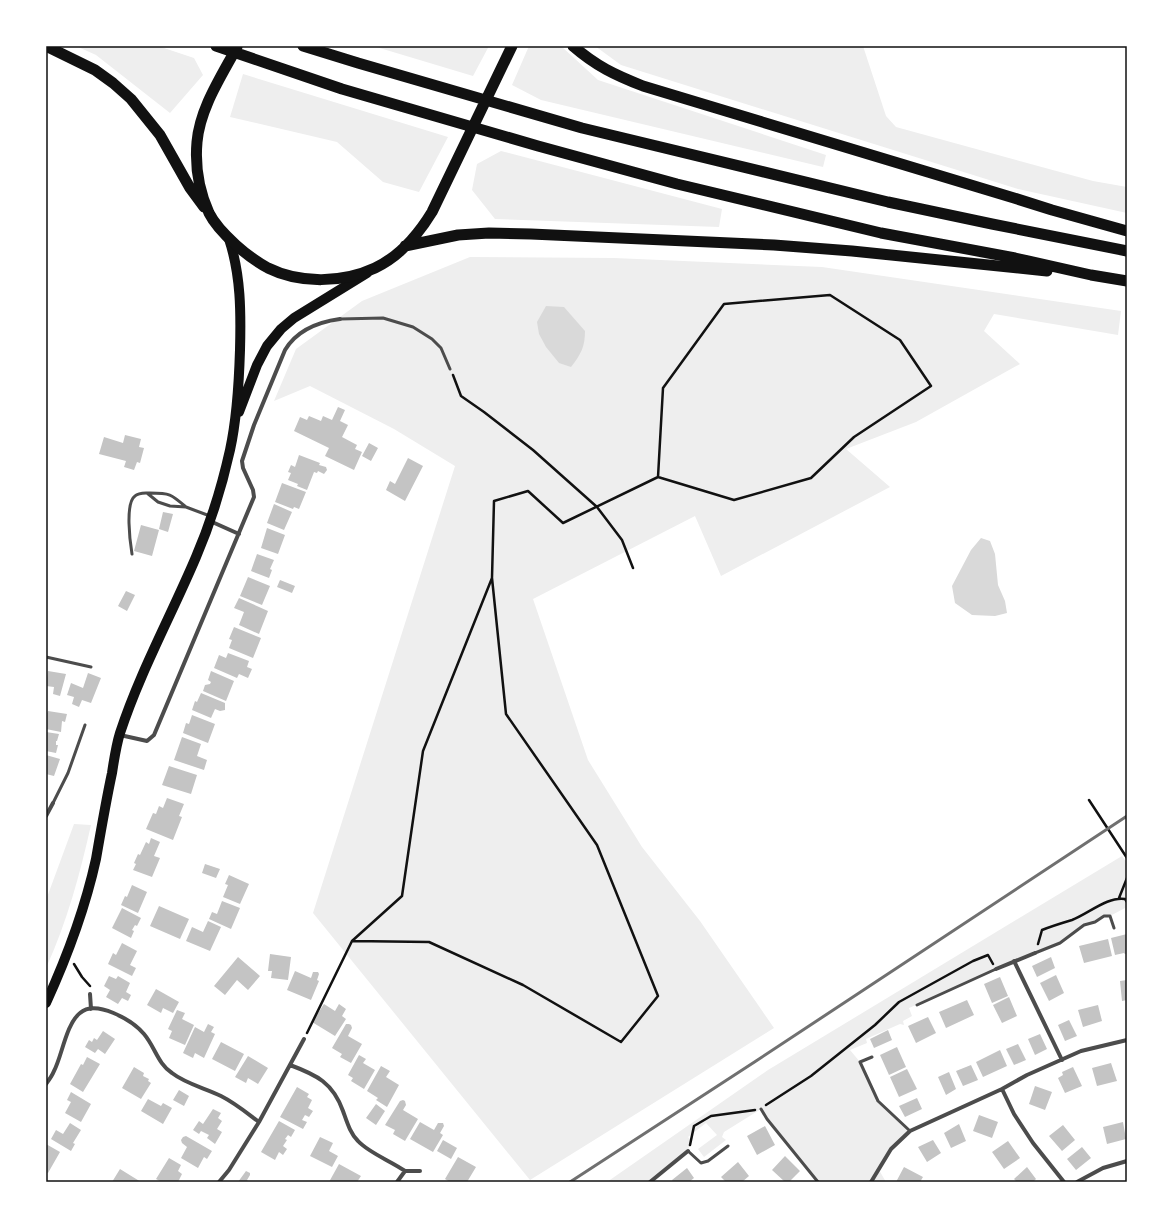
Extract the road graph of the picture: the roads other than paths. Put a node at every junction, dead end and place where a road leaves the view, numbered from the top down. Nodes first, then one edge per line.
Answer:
1 (46, 46) edge
2 (216, 46) edge
3 (237, 46) edge
4 (303, 46) edge
5 (573, 46) edge
6 (511, 49) edge
7 (210, 214) junction
8 (1127, 231) edge
9 (229, 239) junction
10 (405, 246) junction
11 (1127, 251) edge
12 (376, 268) junction
13 (1091, 275) junction
14 (1127, 281) edge
15 (340, 319) joint
16 (450, 369) road end
17 (234, 425) junction
18 (146, 493) junction
19 (186, 507) junction
20 (210, 519) junction
21 (239, 534) junction
22 (132, 554) dead end
23 (46, 657) edge
24 (91, 667) dead end
25 (85, 725) dead end
26 (120, 735) junction
27 (53, 803) joint
28 (46, 816) edge
29 (1114, 928) dead end
30 (1035, 953) joint
31 (1014, 961) junction
32 (996, 969) joint
33 (90, 994) dead end
34 (46, 1003) edge
35 (917, 1005) dead end
36 (90, 1009) junction
37 (304, 1039) road end
38 (1127, 1040) edge
39 (872, 1057) dead end
40 (1062, 1060) junction
41 (290, 1065) junction
42 (46, 1084) edge
43 (1002, 1089) junction
44 (761, 1109) road end
45 (259, 1122) junction
46 (910, 1131) junction
47 (728, 1146) dead end
48 (688, 1151) joint
49 (1127, 1161) edge
50 (405, 1171) junction
51 (420, 1171) dead end
52 (219, 1182) edge
53 (397, 1182) edge
54 (650, 1182) edge
55 (818, 1182) edge
56 (871, 1182) edge
57 (1064, 1182) edge
58 (1077, 1182) edge

1 - 7 highway
2 - 13 highway
3 - 7 highway
4 - 11 highway
5 - 8 highway
6 - 10 highway
7 - 9 highway
9 - 12 highway
9 - 17 main road
10 - 12 highway
10 - 13 highway
12 - 17 main road
13 - 14 highway
15 - 16 lane
15 - 21 street
17 - 20 main road
18 - 19 lane
18 - 19 lane
18 - 22 lane
19 - 20 lane
20 - 21 street
20 - 26 main road
21 - 26 street
23 - 24 lane
25 - 27 lane
26 - 34 main road
27 - 28 street
29 - 30 lane
30 - 31 street
31 - 32 street
31 - 40 street
32 - 35 lane
33 - 36 street
36 - 42 street
36 - 45 street
37 - 41 street
38 - 40 street
39 - 46 lane
40 - 43 street
41 - 45 street
41 - 50 street
43 - 46 street
43 - 57 street
44 - 55 lane
45 - 52 street
46 - 56 street
47 - 48 lane
48 - 54 street
49 - 58 street
50 - 51 street
50 - 53 street

